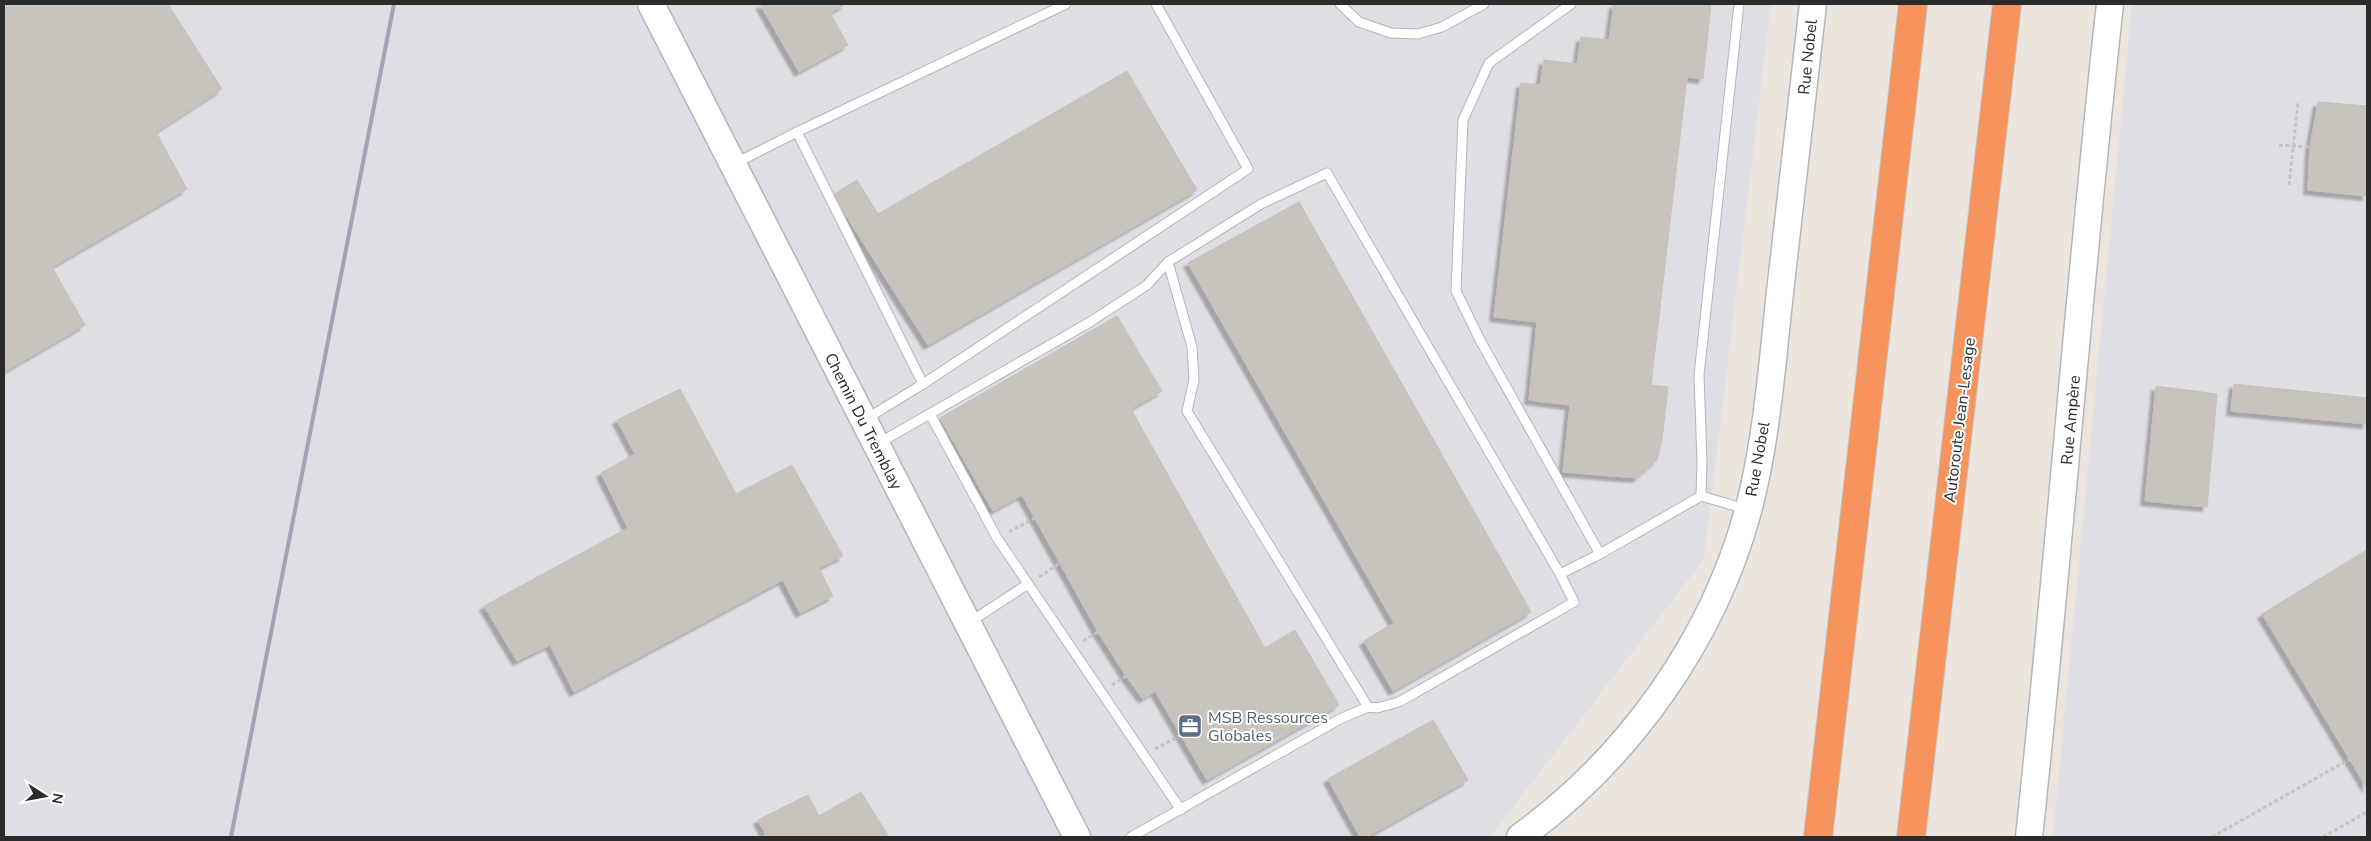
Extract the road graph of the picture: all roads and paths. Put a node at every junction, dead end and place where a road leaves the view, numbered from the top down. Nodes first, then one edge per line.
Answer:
1 (651, 4) edge
2 (1066, 4) edge
3 (1156, 4) edge
4 (1340, 4) edge
5 (1484, 4) edge
6 (1571, 4) edge
7 (1739, 4) edge
8 (1813, 4) edge
9 (1913, 4) edge
10 (2007, 4) edge
11 (2110, 4) edge
12 (2298, 102) dead end
13 (797, 132) junction
14 (2279, 145) dead end
15 (2293, 146) junction
16 (2310, 147) dead end
17 (733, 165) junction
18 (2289, 185) dead end
19 (1168, 262) junction
20 (923, 384) junction
21 (930, 414) junction
22 (863, 420) junction
23 (876, 445) junction
24 (1701, 496) junction
25 (1748, 510) junction
26 (1035, 518) dead end
27 (1020, 526) dead end
28 (1600, 554) junction
29 (1060, 563) dead end
30 (1050, 570) dead end
31 (1560, 574) junction
32 (1028, 584) junction
33 (968, 624) junction
34 (1098, 632) dead end
35 (1093, 635) dead end
36 (1832, 703) junction
37 (1368, 707) junction
38 (1181, 735) dead end
39 (1168, 742) dead end
40 (1920, 754) junction
41 (2350, 759) dead end
42 (1181, 810) junction
43 (2367, 812) edge
44 (1077, 837) edge
45 (1131, 837) edge
46 (1520, 837) edge
47 (1804, 837) edge
48 (1818, 837) edge
49 (1911, 837) edge
50 (1919, 837) edge
51 (2029, 837) edge
52 (2212, 837) edge
53 (2323, 837) edge

1 - 17 street, Chemin Du Tremblay
2 - 13 lane
3 - 20 lane
4 - 5 lane
6 - 28 lane
7 - 24 lane
8 - 25 street, Rue Nobel
9 - 36 highway
10 - 40 highway, Autoroute Jean-Lesage
11 - 51 street, Rue Ampère
12 - 15 path
13 - 17 lane
13 - 20 lane
14 - 15 path
15 - 16 path
15 - 18 path
17 - 22 street, Chemin Du Tremblay
19 - 21 lane
19 - 31 lane
19 - 37 lane
20 - 22 lane
21 - 23 lane
21 - 32 lane
22 - 23 street, Chemin Du Tremblay
23 - 33 street, Chemin Du Tremblay
24 - 25 lane
24 - 28 lane
25 - 46 street, Rue Nobel
26 - 27 path
28 - 31 lane
29 - 30 path
31 - 37 lane
32 - 33 lane
32 - 42 lane
33 - 44 street, Chemin Du Tremblay
34 - 35 path
36 - 47 highway
36 - 48 highway
37 - 42 lane
38 - 39 path
40 - 49 highway, Autoroute Jean-Lesage
40 - 50 highway
41 - 52 path
42 - 45 lane
43 - 53 path

